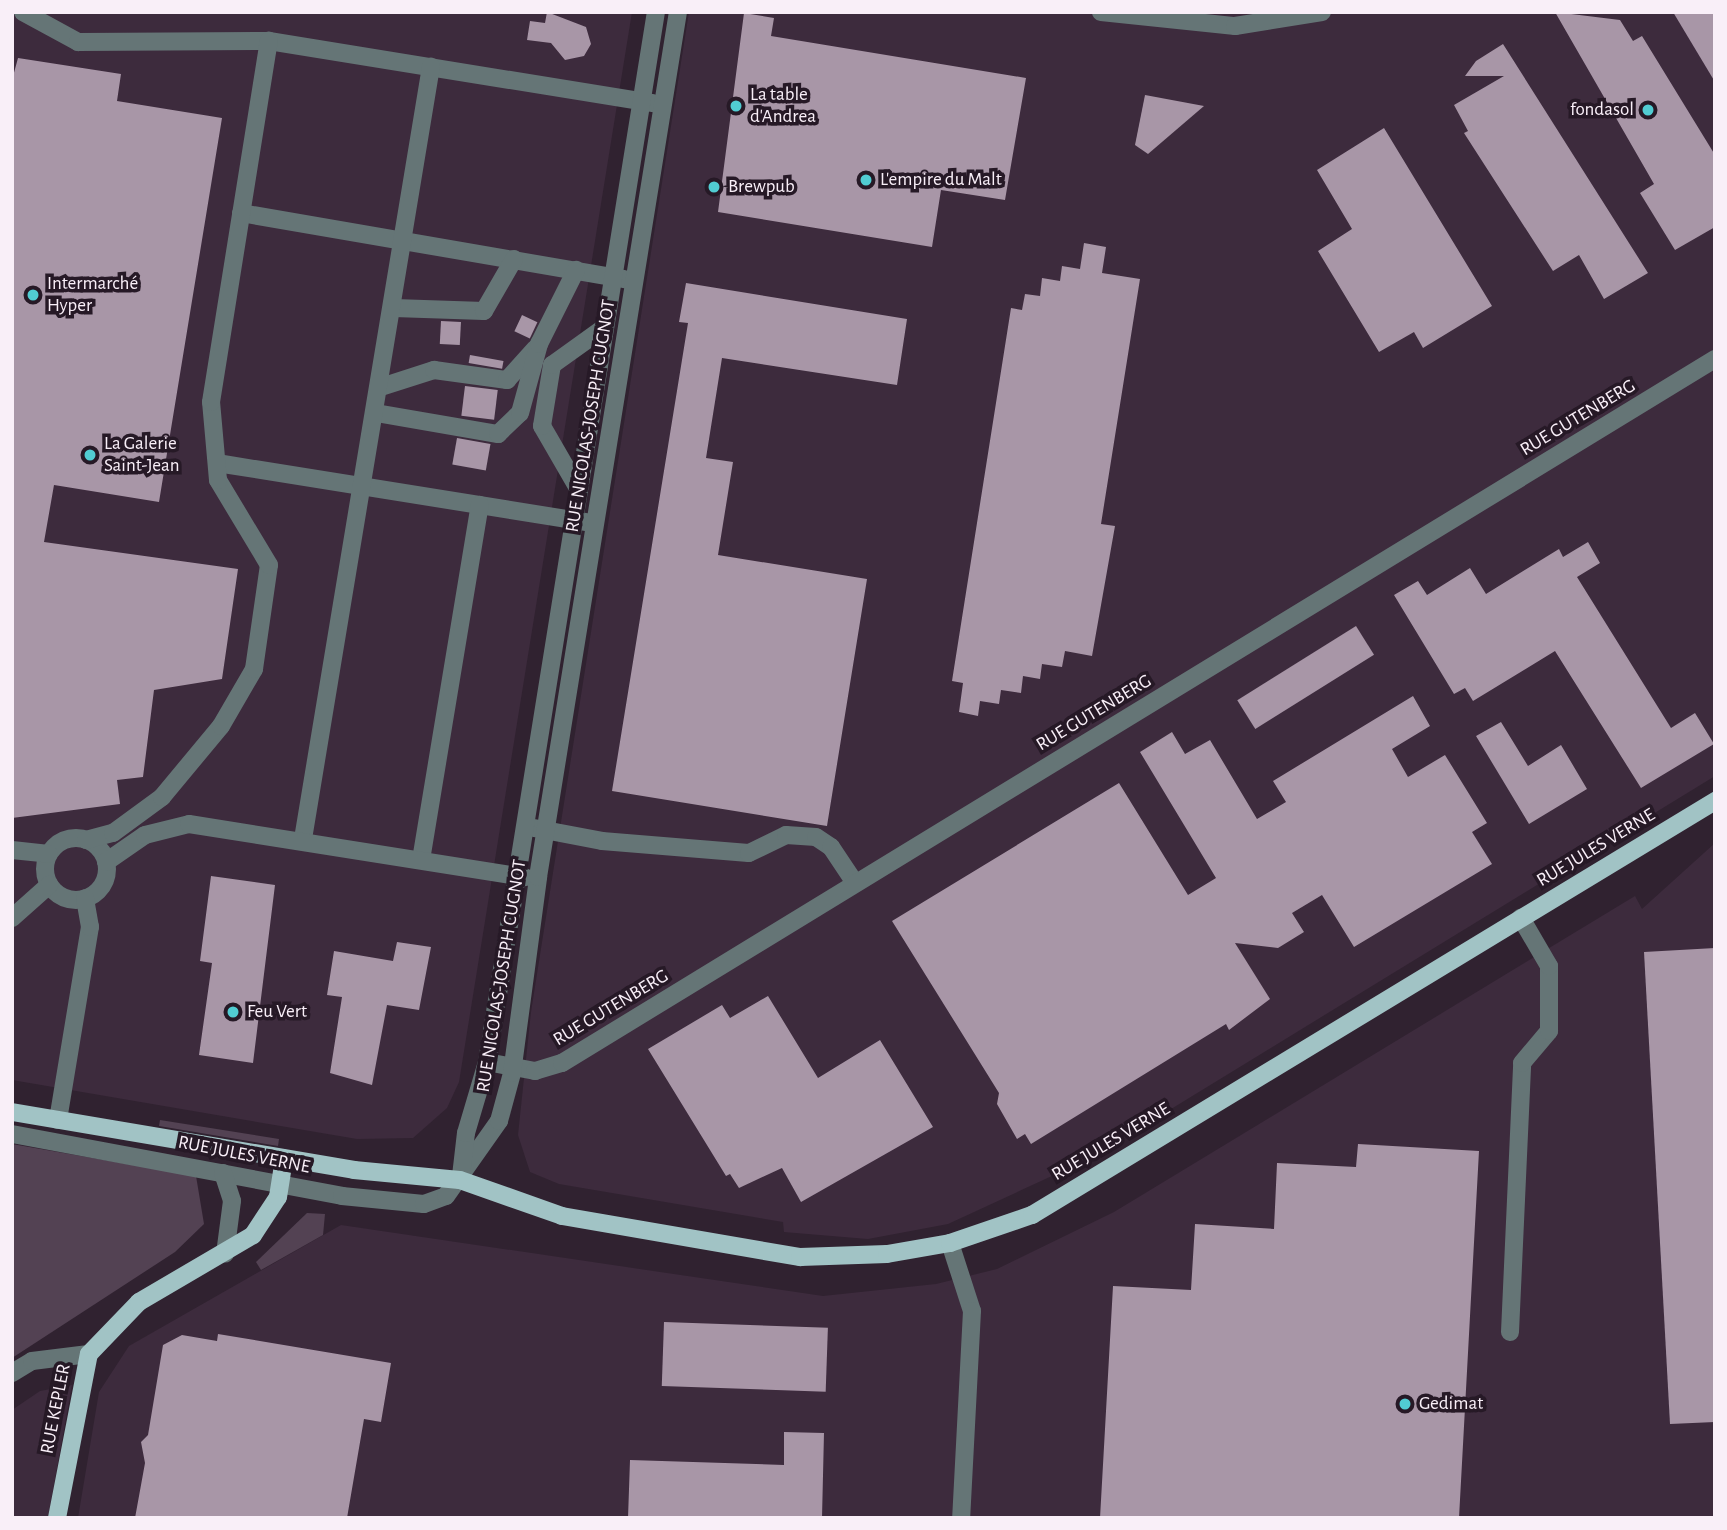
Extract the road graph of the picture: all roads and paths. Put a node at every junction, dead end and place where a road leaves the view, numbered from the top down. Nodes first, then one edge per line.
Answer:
1 (23, 12) edge
2 (656, 12) edge
3 (678, 12) edge
4 (1101, 12) edge
5 (1322, 12) edge
6 (29, 13) edge
7 (1290, 16) edge
8 (269, 41) junction
9 (431, 67) junction
10 (642, 102) junction
11 (663, 105) junction
12 (241, 213) junction
13 (405, 241) junction
14 (514, 259) junction
15 (576, 270) junction
16 (615, 277) junction
17 (634, 280) junction
18 (394, 308) junction
19 (605, 327) junction
20 (539, 344) junction
21 (1715, 359) edge
22 (381, 387) junction
23 (376, 413) junction
24 (217, 463) junction
25 (364, 487) junction
26 (579, 490) junction
27 (480, 505) junction
28 (575, 521) junction
29 (596, 524) junction
30 (1715, 800) edge
31 (524, 826) junction
32 (545, 830) junction
33 (303, 839) junction
34 (86, 841) junction
35 (12, 850) edge
36 (49, 854) junction
37 (421, 860) junction
38 (106, 862) junction
39 (515, 876) junction
40 (538, 877) junction
41 (855, 883) junction
42 (49, 885) junction
43 (85, 898) junction
44 (12, 918) edge
45 (1521, 918) junction
46 (487, 1062) junction
47 (513, 1069) junction
48 (12, 1112) edge
49 (58, 1120) junction
50 (12, 1134) edge
51 (284, 1158) junction
52 (223, 1173) junction
53 (460, 1180) junction
54 (282, 1183) junction
55 (950, 1243) junction
56 (225, 1254) junction
57 (1510, 1332) dead end
58 (89, 1354) junction
59 (12, 1373) edge
60 (57, 1518) edge
61 (961, 1518) edge

1 - 6 street
2 - 10 street, RUE NICOLAS-JOSEPH CUGNOT
3 - 11 street, RUE NICOLAS-JOSEPH CUGNOT
4 - 7 street
5 - 7 street
6 - 8 street
8 - 9 street
8 - 12 street
9 - 10 street
9 - 13 street
10 - 11 street
10 - 16 street, RUE NICOLAS-JOSEPH CUGNOT
11 - 17 street, RUE NICOLAS-JOSEPH CUGNOT
12 - 13 street
12 - 24 street
13 - 14 street
13 - 18 street
14 - 15 street
14 - 18 street
15 - 16 street
15 - 20 street
16 - 17 street
16 - 19 street, RUE NICOLAS-JOSEPH CUGNOT
17 - 29 street, RUE NICOLAS-JOSEPH CUGNOT
18 - 22 street
19 - 26 street, RUE NICOLAS-JOSEPH CUGNOT
19 - 26 street
20 - 22 street
20 - 23 street
21 - 41 street, RUE GUTENBERG
22 - 23 street
23 - 25 street
24 - 25 street
24 - 34 street
25 - 27 street
25 - 33 street
26 - 28 street, RUE NICOLAS-JOSEPH CUGNOT
27 - 28 street
27 - 37 street
28 - 29 street
28 - 31 street, RUE NICOLAS-JOSEPH CUGNOT
29 - 32 street, RUE NICOLAS-JOSEPH CUGNOT
30 - 45 main road, RUE JULES VERNE
31 - 32 street
31 - 39 street, RUE NICOLAS-JOSEPH CUGNOT
32 - 40 street, RUE NICOLAS-JOSEPH CUGNOT
32 - 41 street
33 - 37 street
33 - 38 street
34 - 36 street
34 - 38 street
35 - 36 street
36 - 42 street
37 - 39 street
38 - 43 street
39 - 40 street
39 - 46 street, RUE NICOLAS-JOSEPH CUGNOT
40 - 47 street, RUE NICOLAS-JOSEPH CUGNOT
41 - 47 street, RUE GUTENBERG
42 - 43 street
42 - 44 street
43 - 49 street
45 - 55 main road, RUE JULES VERNE
45 - 57 street
46 - 47 street, RUE GUTENBERG
46 - 53 street, RUE NICOLAS-JOSEPH CUGNOT
47 - 53 street, RUE NICOLAS-JOSEPH CUGNOT
48 - 49 main road, RUE JULES VERNE
49 - 51 main road, RUE JULES VERNE
50 - 52 street, RUE JULES VERNE
51 - 53 main road, RUE JULES VERNE
51 - 54 main road, RUE KEPLER
52 - 54 street, RUE JULES VERNE
52 - 56 street
53 - 54 street, RUE JULES VERNE
53 - 55 main road, RUE JULES VERNE
54 - 56 main road, RUE KEPLER
55 - 61 street
56 - 58 main road, RUE KEPLER
58 - 59 street
58 - 60 main road, RUE KEPLER

